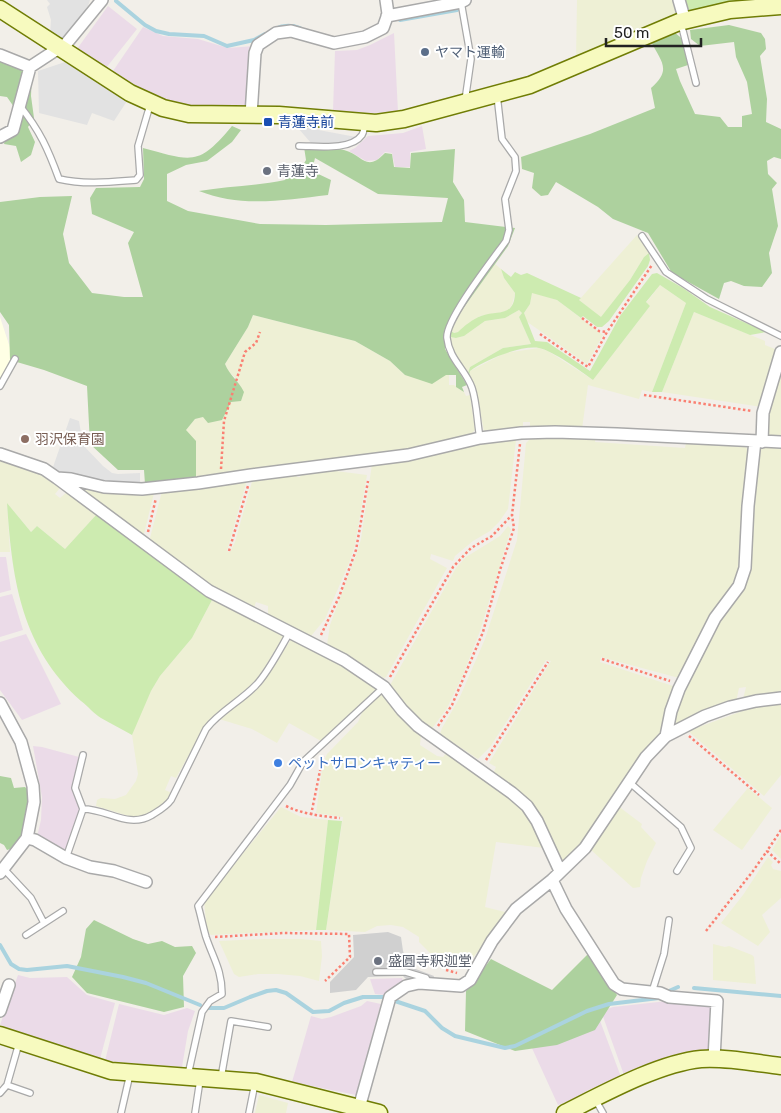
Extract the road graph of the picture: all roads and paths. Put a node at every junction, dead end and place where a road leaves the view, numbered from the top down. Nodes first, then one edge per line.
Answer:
1 (102, 0) edge
2 (386, 0) edge
3 (679, 0) edge
4 (463, 1) edge
5 (781, 6) edge
6 (0, 9) edge
7 (387, 16) junction
8 (682, 21) junction
9 (60, 49) junction
10 (0, 55) edge
11 (30, 67) junction
12 (696, 82) dead end
13 (497, 95) junction
14 (464, 103) junction
15 (151, 104) junction
16 (20, 106) junction
17 (251, 115) junction
18 (365, 123) junction
19 (0, 137) edge
20 (299, 146) dead end
21 (642, 236) dead end
22 (657, 258) junction
23 (582, 318) dead end
24 (260, 332) dead end
25 (607, 332) junction
26 (540, 334) dead end
27 (781, 336) edge
28 (781, 352) edge
29 (15, 359) dead end
30 (0, 386) edge
31 (644, 394) dead end
32 (763, 413) junction
33 (521, 433) junction
34 (480, 438) junction
35 (758, 442) junction
36 (781, 442) edge
37 (0, 454) edge
38 (251, 475) junction
39 (56, 478) junction
40 (219, 480) junction
41 (368, 482) dead end
42 (159, 487) junction
43 (512, 515) junction
44 (145, 543) junction
45 (229, 551) dead end
46 (290, 632) junction
47 (317, 646) junction
48 (602, 659) dead end
49 (548, 662) dead end
50 (682, 684) junction
51 (384, 687) junction
52 (781, 698) edge
53 (0, 703) edge
54 (680, 729) junction
55 (432, 735) junction
56 (666, 736) junction
57 (325, 753) dead end
58 (83, 755) dead end
59 (479, 770) junction
60 (629, 782) junction
61 (759, 794) dead end
62 (278, 801) junction
63 (83, 809) junction
64 (310, 815) junction
65 (340, 818) dead end
66 (781, 830) edge
67 (27, 838) junction
68 (767, 851) junction
69 (66, 858) junction
70 (781, 864) edge
71 (2, 870) edge
72 (677, 871) dead end
73 (556, 875) junction
74 (146, 882) dead end
75 (63, 911) dead end
76 (669, 920) dead end
77 (44, 923) junction
78 (706, 931) dead end
79 (26, 935) dead end
80 (206, 938) junction
81 (376, 972) dead end
82 (325, 981) dead end
83 (429, 984) junction
84 (9, 985) dead end
85 (652, 992) junction
86 (0, 1011) edge
87 (268, 1027) dead end
88 (0, 1035) edge
89 (19, 1042) junction
90 (714, 1059) junction
91 (781, 1066) edge
92 (130, 1072) junction
93 (194, 1078) junction
94 (221, 1079) junction
95 (256, 1082) junction
96 (7, 1084) junction
97 (0, 1093) edge
98 (30, 1093) dead end
99 (599, 1106) edge
100 (358, 1108) junction
101 (122, 1113) edge
102 (196, 1113) edge
103 (249, 1113) edge
104 (379, 1113) edge
105 (565, 1113) edge

1 - 9 street
2 - 7 street
3 - 8 street
4 - 7 street
4 - 14 lane
5 - 8 street
6 - 9 street
7 - 17 street
8 - 12 lane
8 - 13 street
9 - 11 street
9 - 15 street
10 - 11 street
11 - 16 street
13 - 14 street
13 - 34 lane
14 - 18 street
15 - 16 lane
15 - 17 street
16 - 19 street
17 - 18 street
18 - 20 lane
21 - 22 lane
22 - 25 path
22 - 27 lane
23 - 25 path
24 - 40 path
25 - 26 path
28 - 32 street
29 - 30 lane
31 - 32 path
32 - 35 street
33 - 34 street
33 - 35 street
33 - 43 path
34 - 38 street
35 - 36 street
35 - 50 street
37 - 39 street
38 - 40 street
38 - 45 path
39 - 42 street
39 - 44 street
40 - 42 street
41 - 47 path
42 - 44 path
43 - 51 path
43 - 55 path
44 - 46 street
46 - 47 street
46 - 63 lane
47 - 51 street
48 - 50 path
49 - 59 path
50 - 56 street
51 - 55 street
51 - 62 lane
52 - 54 street
53 - 67 street
54 - 56 street
54 - 61 path
55 - 59 street
56 - 60 street
57 - 64 path
58 - 63 lane
59 - 73 street
60 - 72 lane
60 - 73 street
62 - 64 path
62 - 80 lane
63 - 69 lane
64 - 65 path
66 - 68 path
67 - 69 street
67 - 71 street
68 - 70 path
68 - 78 path
69 - 74 street
71 - 77 lane
73 - 83 street
73 - 85 street
75 - 77 lane
76 - 85 lane
77 - 79 lane
80 - 82 path
80 - 93 lane
81 - 83 lane
83 - 100 street
84 - 86 street
85 - 90 street
87 - 94 lane
88 - 89 street
89 - 92 street
89 - 96 lane
90 - 91 street
90 - 99 street
92 - 93 street
92 - 101 lane
93 - 94 street
93 - 102 lane
94 - 95 street
95 - 100 street
95 - 103 lane
96 - 97 lane
96 - 98 lane
99 - 105 street
100 - 104 street

